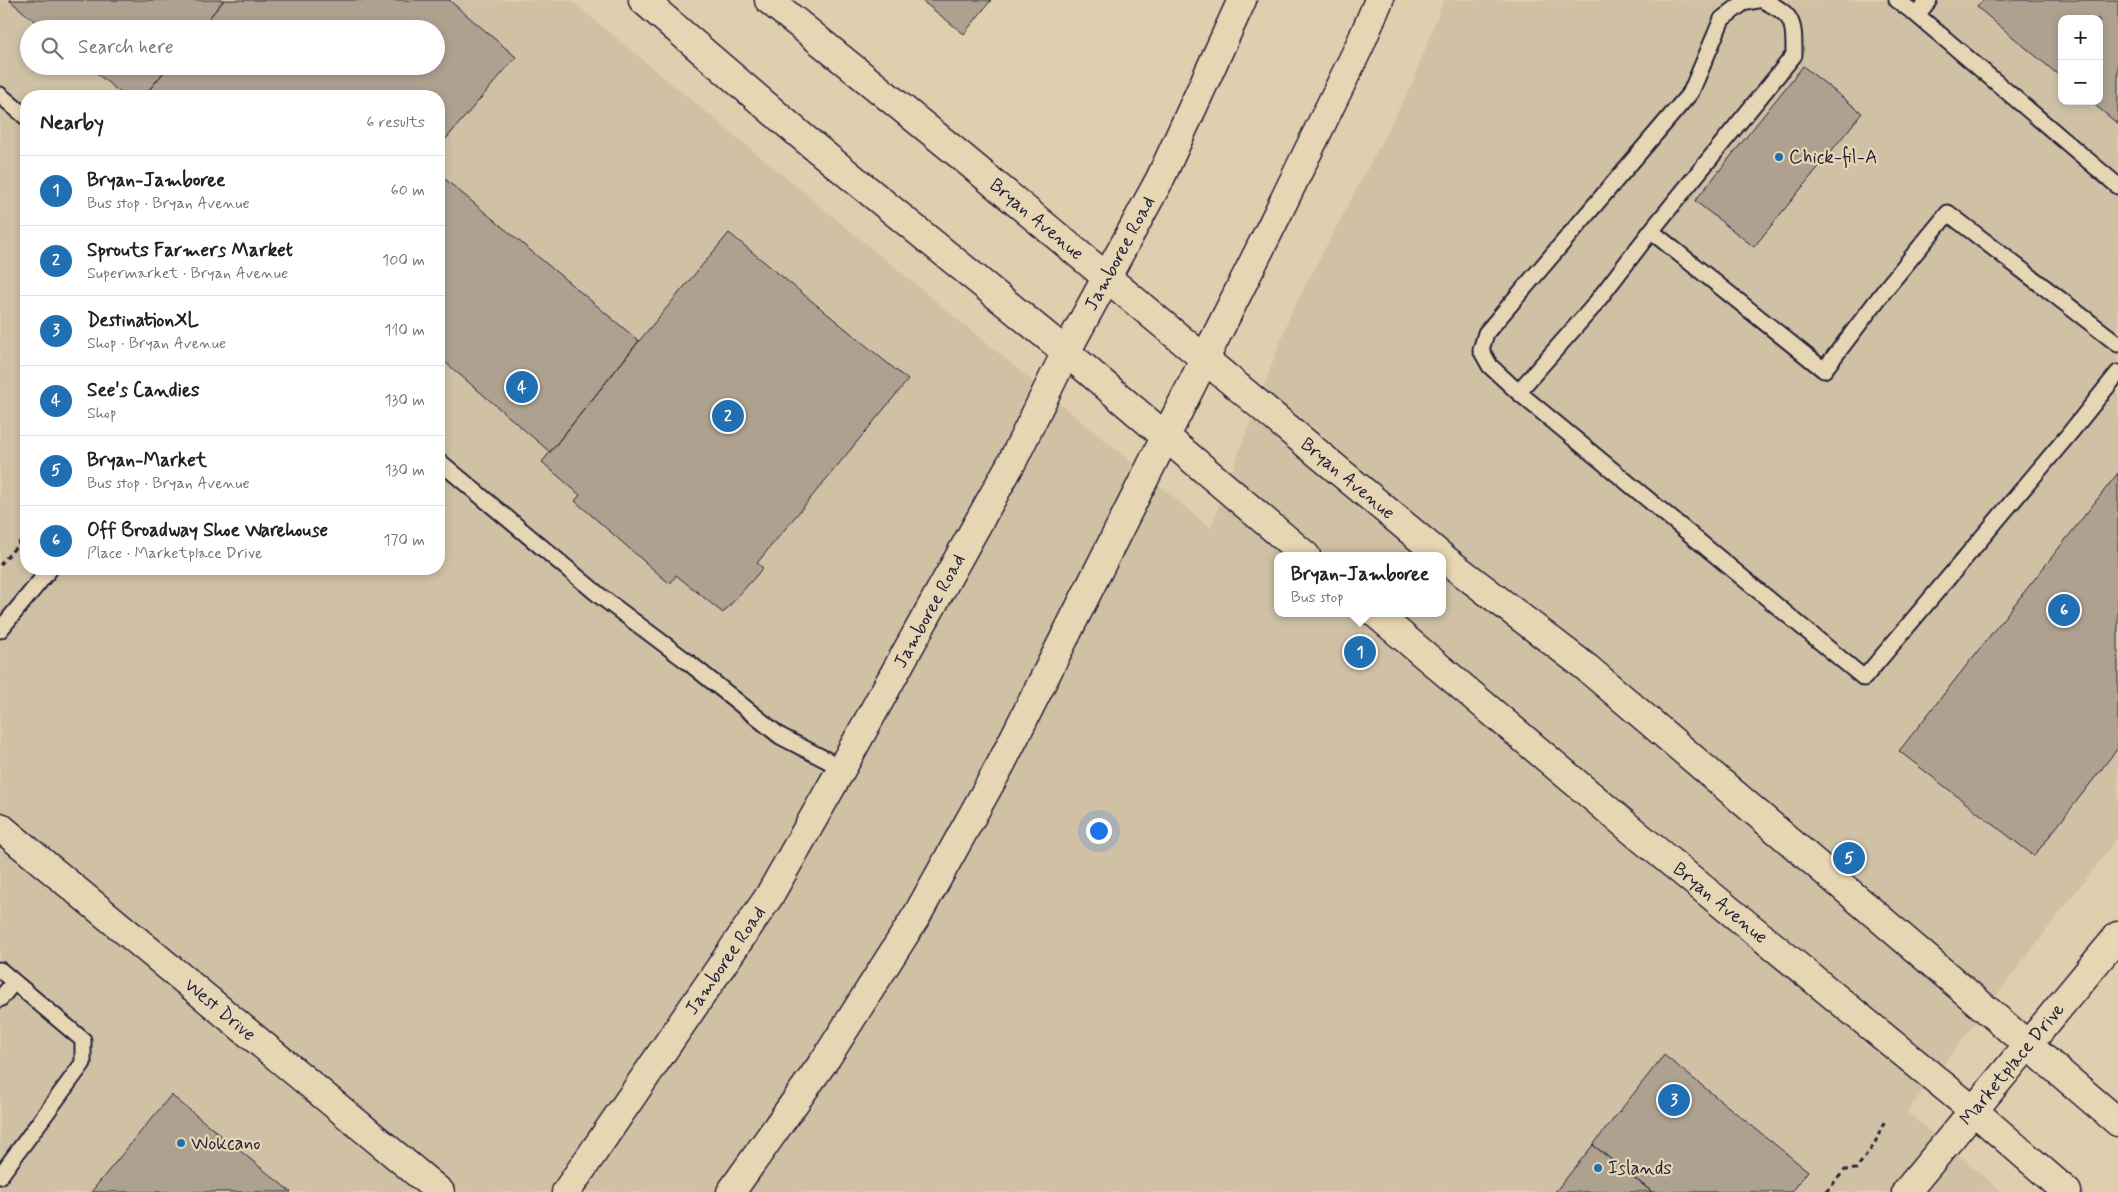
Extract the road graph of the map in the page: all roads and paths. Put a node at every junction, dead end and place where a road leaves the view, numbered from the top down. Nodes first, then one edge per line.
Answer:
1 (643, 0) edge
2 (769, 0) edge
3 (1242, 0) edge
4 (1379, 0) edge
5 (1758, 0) edge
6 (1762, 0) edge
7 (1897, 0) edge
8 (1929, 0) edge
9 (1917, 15) junction
10 (0, 95) edge
11 (20, 111) edge
12 (2118, 186) edge
13 (1651, 232) junction
14 (1106, 277) junction
15 (2118, 344) edge
16 (1066, 352) junction
17 (1204, 359) junction
18 (2118, 373) edge
19 (1518, 392) junction
20 (1165, 437) junction
21 (445, 466) edge
22 (20, 542) edge
23 (1301, 552) edge
24 (1436, 552) edge
25 (1446, 560) edge
26 (0, 565) edge
27 (45, 575) edge
28 (1379, 617) edge
29 (0, 630) edge
30 (842, 768) junction
31 (0, 827) edge
32 (2118, 936) edge
33 (0, 970) edge
34 (14, 982) junction
35 (0, 999) edge
36 (2027, 1046) junction
37 (1973, 1110) junction
38 (1886, 1120) dead end
39 (2118, 1122) edge
40 (0, 1176) edge
41 (440, 1192) edge
42 (566, 1192) edge
43 (731, 1192) edge
44 (1826, 1192) edge
45 (1906, 1192) edge
46 (2068, 1192) edge

1 - 16 main road
2 - 14 main road, Bryan Avenue
3 - 14 main road, Jamboree Road
4 - 17 main road
5 - 19 lane
6 - 13 lane
7 - 9 lane
8 - 9 lane
9 - 12 lane
10 - 11 lane
13 - 15 lane
13 - 19 lane
14 - 16 main road, Jamboree Road
14 - 17 main road, Bryan Avenue
16 - 20 main road
16 - 30 main road, Jamboree Road
17 - 20 main road
17 - 24 main road, Bryan Avenue
18 - 19 lane
20 - 23 main road
20 - 43 main road
21 - 30 lane
22 - 26 path
25 - 36 main road, Bryan Avenue
27 - 29 lane
28 - 37 main road, Bryan Avenue
30 - 42 main road, Jamboree Road
31 - 41 main road, West Drive
32 - 36 main road, Marketplace Drive
33 - 34 lane
34 - 35 lane
34 - 40 lane
36 - 37 main road, Marketplace Drive
36 - 39 main road, Bryan Avenue
37 - 45 main road, Marketplace Drive
37 - 46 main road, Bryan Avenue
38 - 44 path

